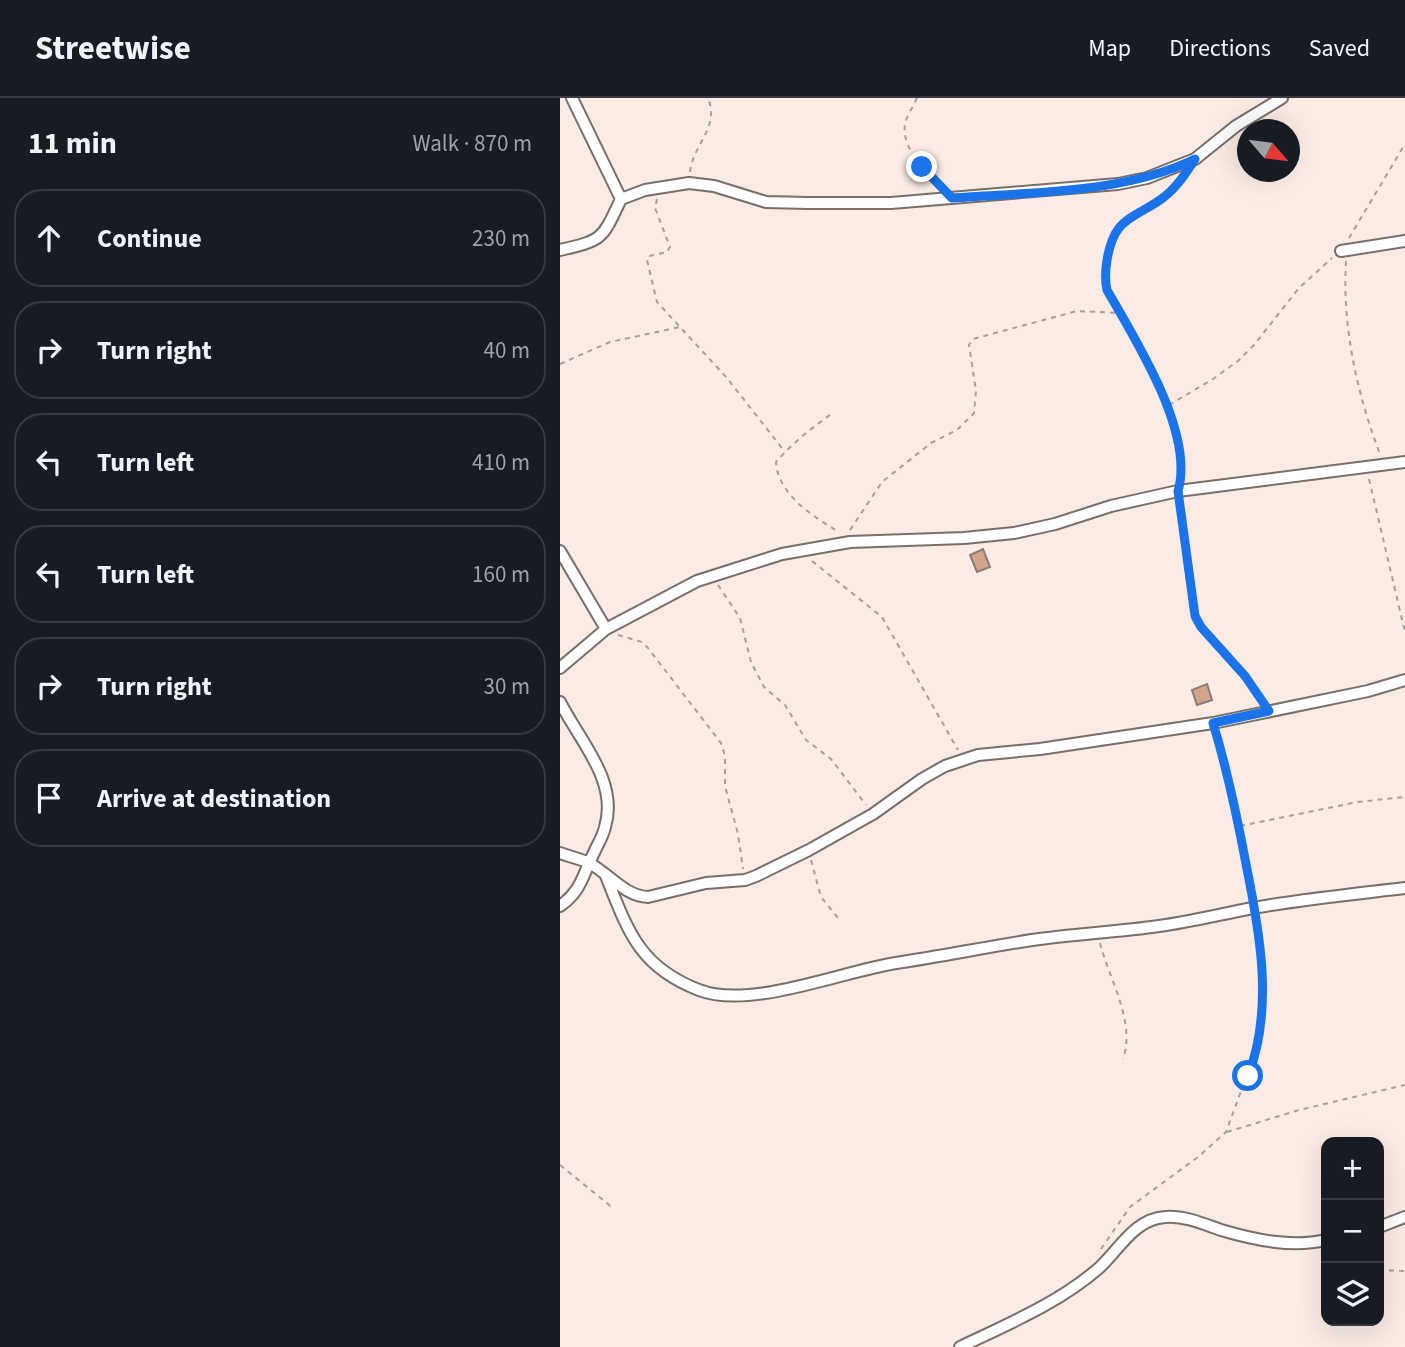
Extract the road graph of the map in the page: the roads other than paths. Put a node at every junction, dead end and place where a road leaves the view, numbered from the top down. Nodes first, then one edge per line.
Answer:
1 (572, 98) edge
2 (1282, 98) edge
3 (621, 200) junction
4 (1405, 241) edge
5 (560, 250) edge
6 (1344, 250) road end
7 (1405, 462) edge
8 (560, 551) edge
9 (606, 629) junction
10 (560, 668) edge
11 (1405, 680) edge
12 (560, 702) edge
13 (560, 853) edge
14 (589, 863) junction
15 (605, 873) junction
16 (1405, 887) edge
17 (560, 906) edge
18 (1405, 1217) edge
19 (1384, 1225) edge
20 (1321, 1241) edge
21 (961, 1347) edge

1 - 3 street
2 - 3 street
3 - 5 street
4 - 6 street
7 - 9 street
8 - 9 street
9 - 10 street
11 - 15 street
12 - 14 street
13 - 14 street
14 - 15 street
14 - 17 street
15 - 16 street
18 - 19 street
20 - 21 street

